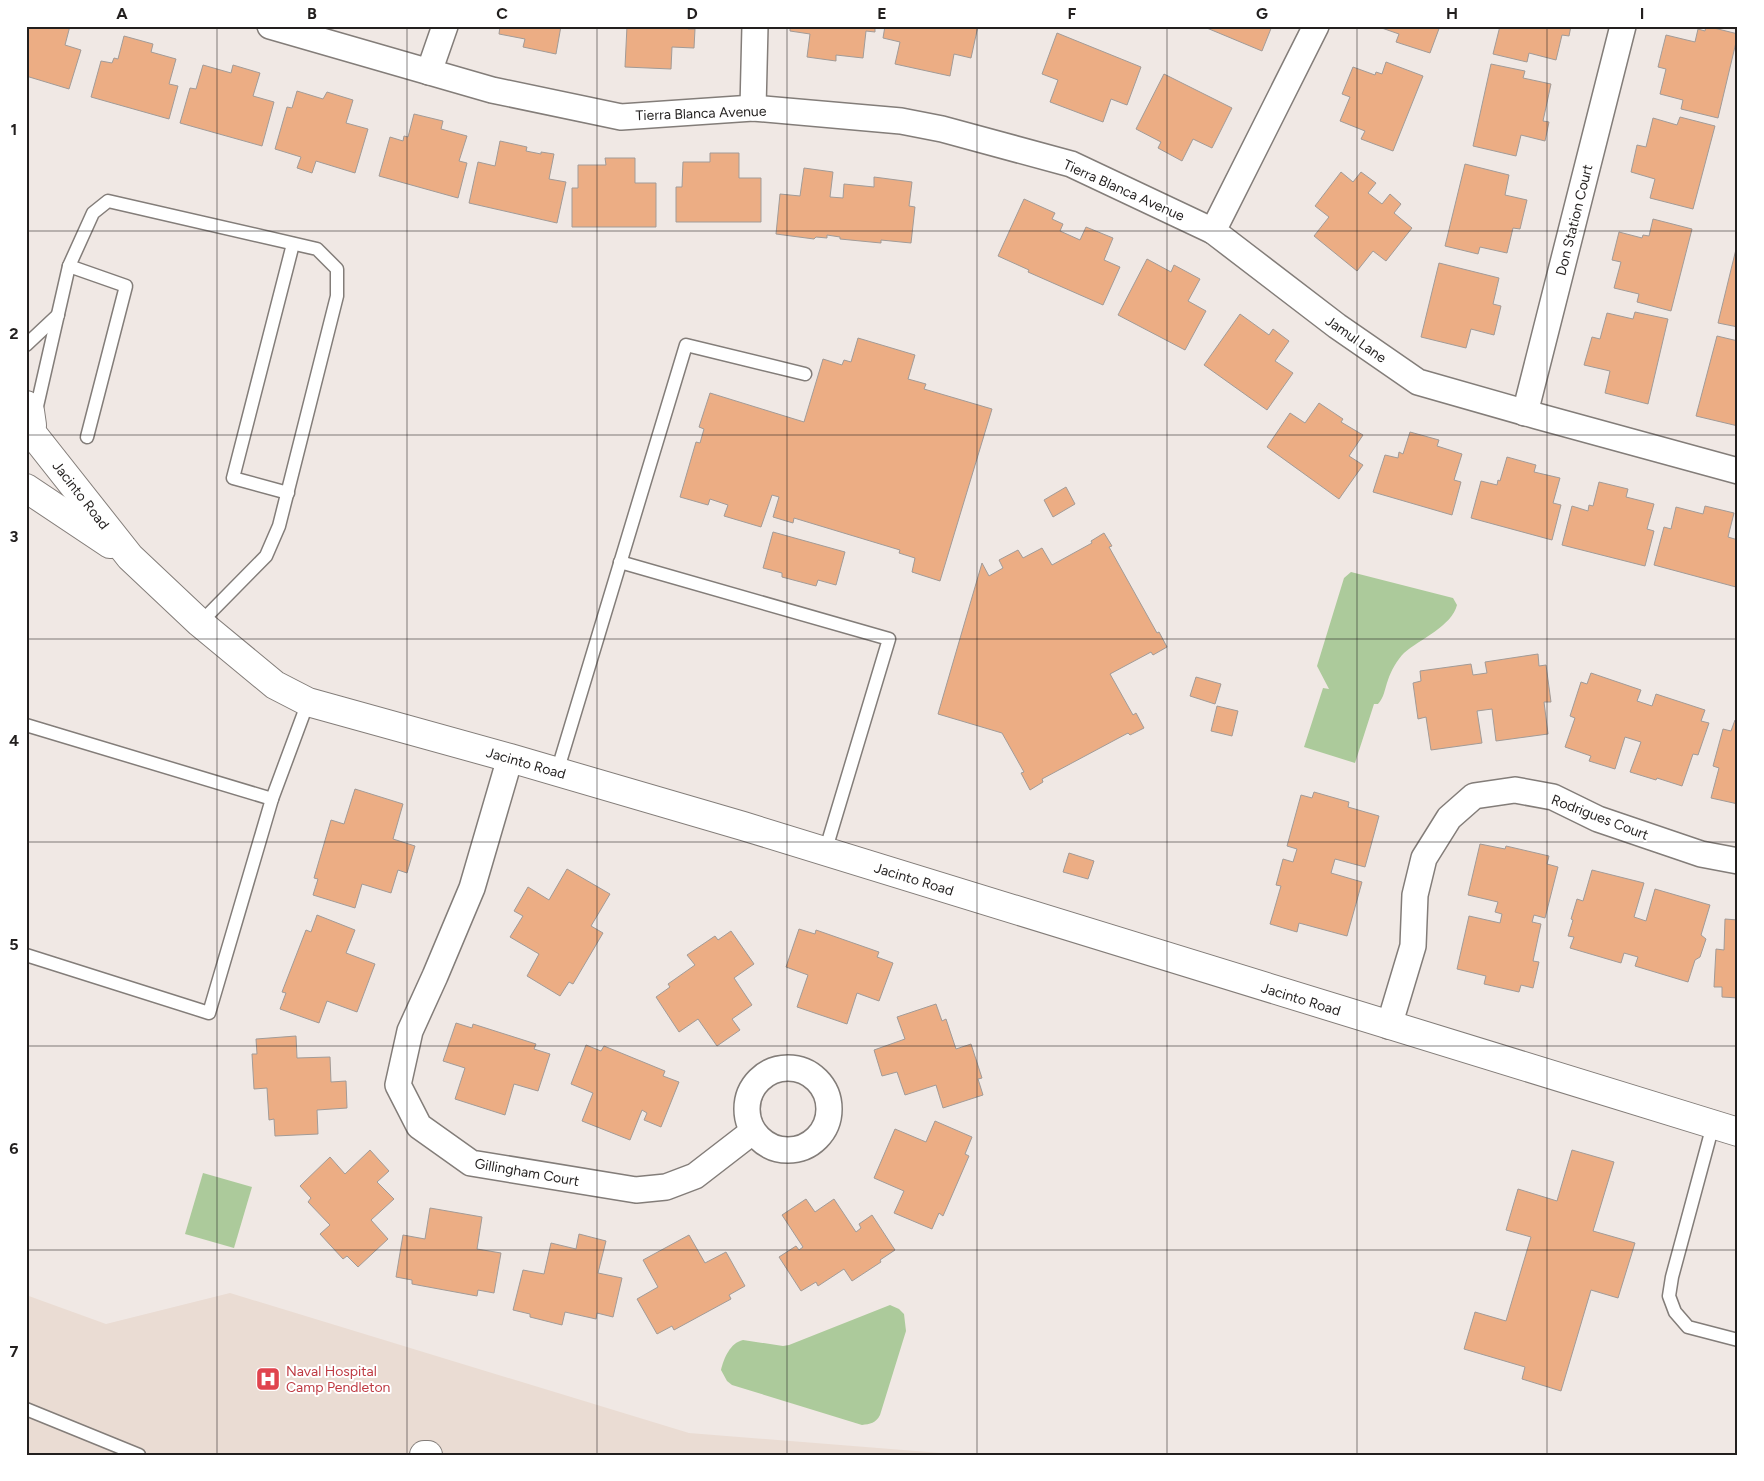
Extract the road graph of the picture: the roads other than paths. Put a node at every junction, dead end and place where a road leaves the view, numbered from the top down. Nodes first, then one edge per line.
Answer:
1 (270, 26) edge
2 (446, 26) edge
3 (755, 26) edge
4 (1316, 26) edge
5 (1623, 26) edge
6 (428, 72) junction
7 (754, 108) junction
8 (1213, 231) junction
9 (293, 244) junction
10 (69, 266) junction
11 (58, 315) junction
12 (26, 345) edge
13 (805, 374) dead end
14 (1525, 413) junction
15 (29, 428) edge
16 (87, 437) dead end
17 (1738, 471) edge
18 (26, 488) edge
19 (288, 493) junction
20 (130, 557) junction
21 (620, 562) junction
22 (200, 623) junction
23 (308, 702) junction
24 (26, 725) edge
25 (510, 758) junction
26 (557, 772) junction
27 (272, 799) junction
28 (826, 852) junction
29 (1738, 861) edge
30 (26, 955) edge
31 (1389, 1026) junction
32 (1725, 1128) edge
33 (752, 1132) dead end
34 (1738, 1340) edge
35 (26, 1409) edge
36 (139, 1455) edge
37 (424, 1455) edge
38 (428, 1455) edge

1 - 6 street, Tierra Blanca Avenue
2 - 6 street
3 - 7 street
4 - 8 street
5 - 14 street, Don Station Court
6 - 7 street, Tierra Blanca Avenue
7 - 8 street, Tierra Blanca Avenue
8 - 14 street, Jamul Lane
9 - 10 lane
9 - 19 lane
9 - 19 lane
10 - 11 lane
10 - 16 lane
11 - 12 lane
11 - 15 lane
13 - 21 lane
14 - 17 street, Jamul Lane
15 - 20 street, Jacinto Road
18 - 20 street, Jacinto Road
19 - 22 lane
20 - 22 street, Jacinto Road
21 - 26 lane
21 - 28 lane
22 - 23 street, Jacinto Road
23 - 25 street, Jacinto Road
23 - 27 lane
24 - 27 lane
25 - 26 street, Jacinto Road
25 - 33 street, Gillingham Court
26 - 28 street, Jacinto Road
27 - 30 lane
28 - 31 street, Jacinto Road
29 - 31 street, Rodrigues Court
31 - 32 street, Jacinto Road
32 - 34 lane
35 - 36 lane
37 - 38 street

